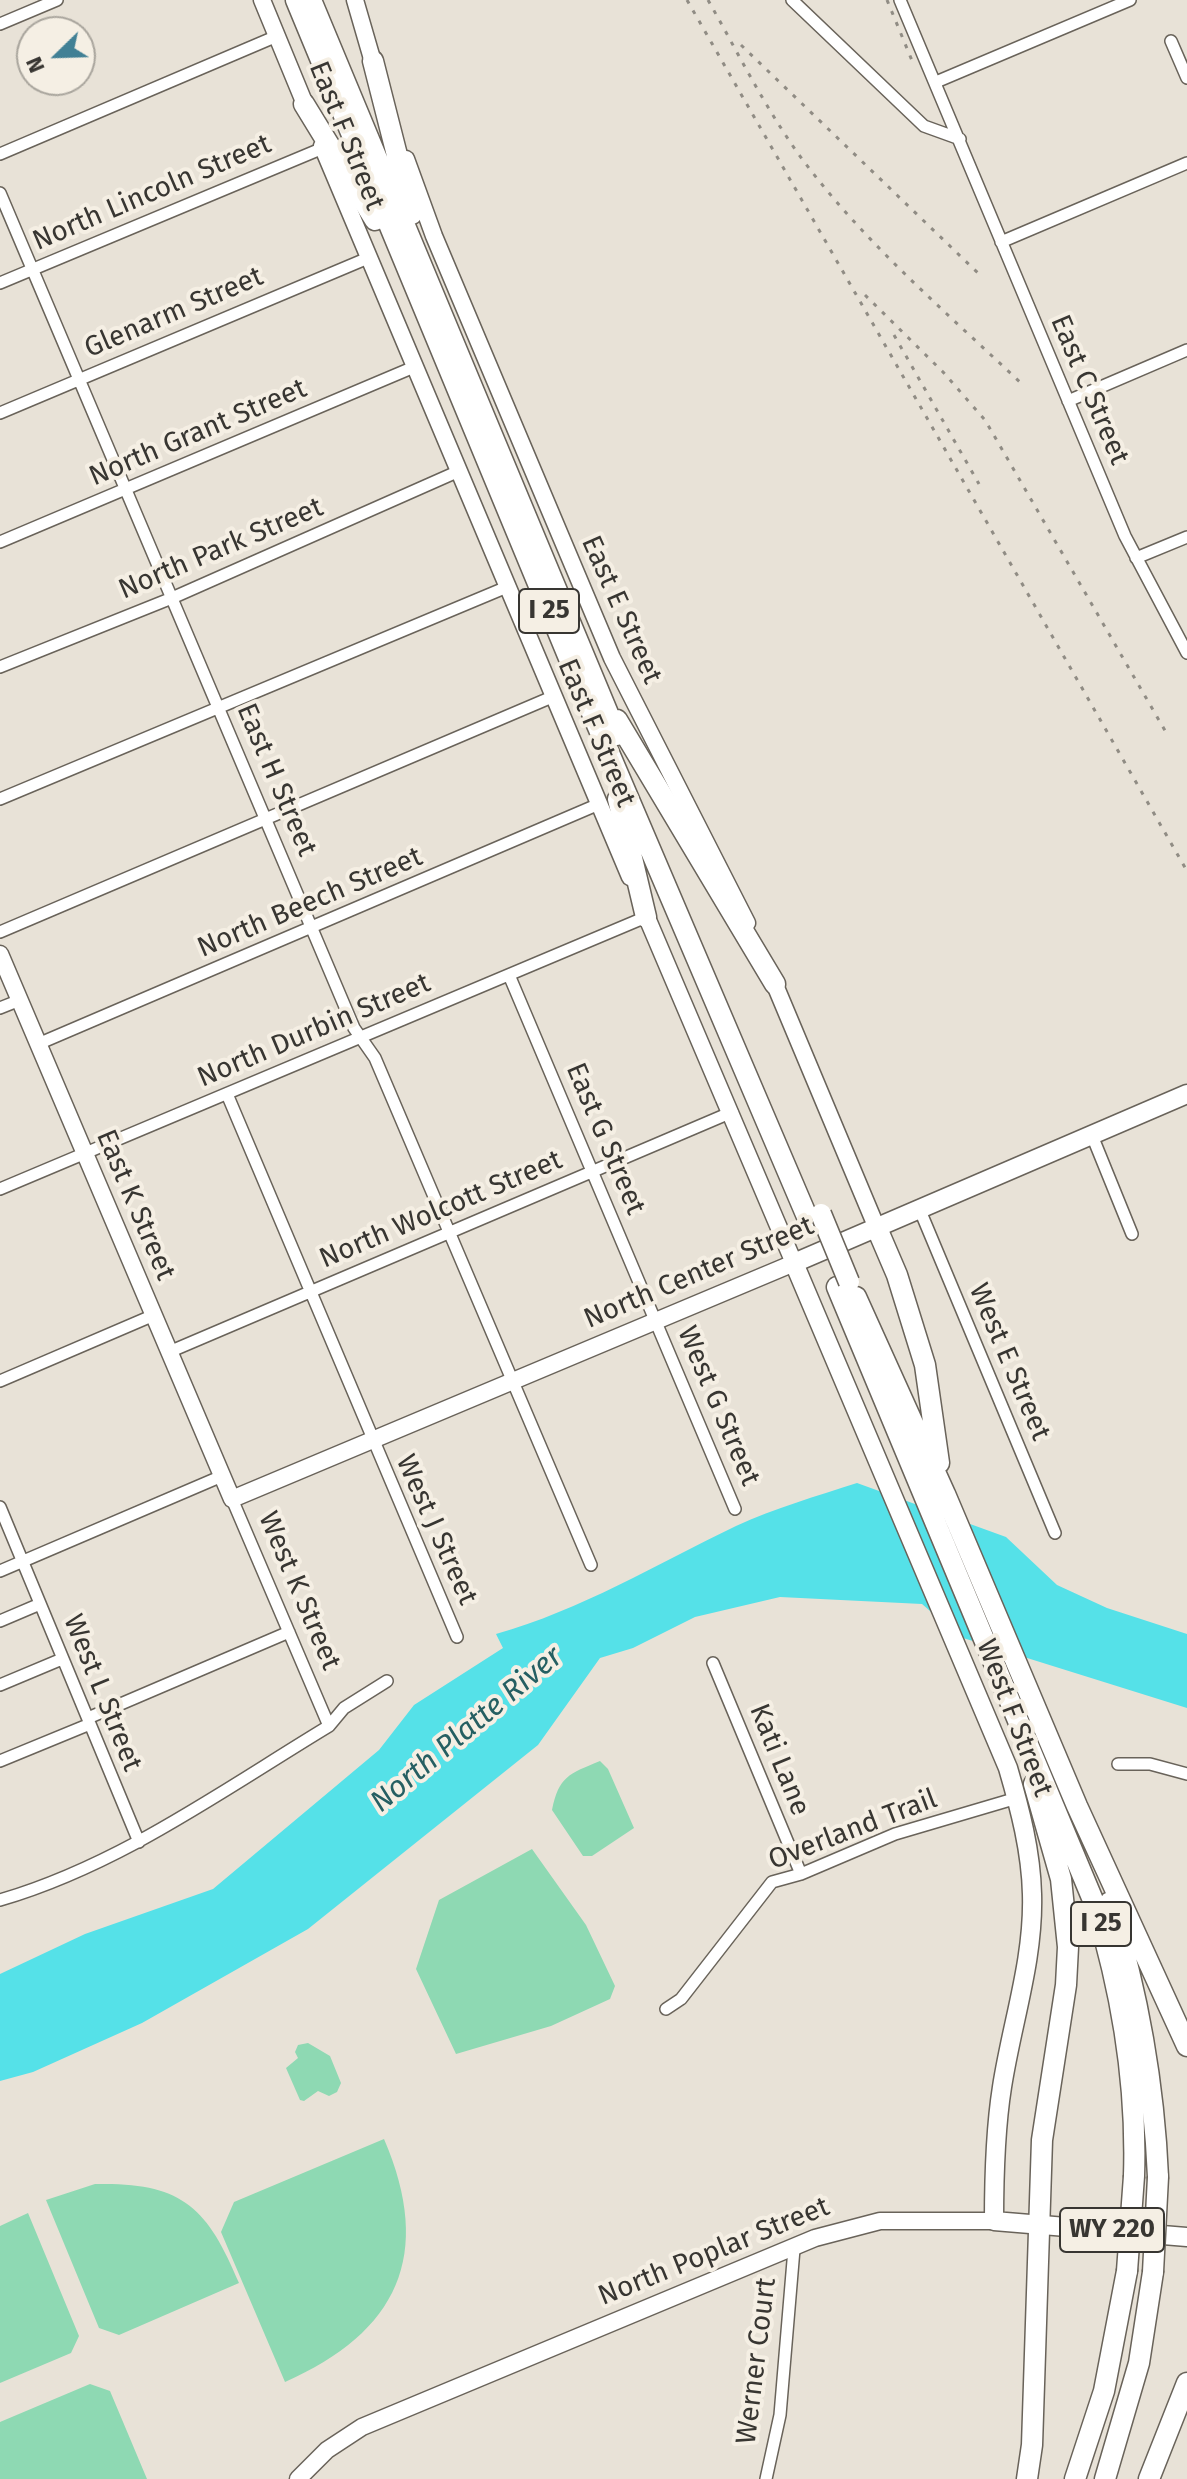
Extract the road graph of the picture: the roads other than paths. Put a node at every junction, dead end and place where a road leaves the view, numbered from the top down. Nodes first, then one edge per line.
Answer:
1 (57, 0) edge
2 (262, 0) edge
3 (296, 0) edge
4 (311, 0) edge
5 (355, 0) edge
6 (792, 0) edge
7 (900, 0) edge
8 (1130, 0) edge
9 (0, 24) edge
10 (277, 36) junction
11 (1171, 41) dead end
12 (373, 61) junction
13 (1187, 78) edge
14 (936, 82) junction
15 (304, 104) junction
16 (960, 139) junction
17 (323, 148) junction
18 (0, 154) edge
19 (1187, 163) edge
20 (0, 193) edge
21 (1001, 242) junction
22 (368, 258) junction
23 (33, 269) junction
24 (0, 283) edge
25 (444, 339) junction
26 (1187, 350) edge
27 (414, 367) junction
28 (79, 379) junction
29 (1068, 401) junction
30 (0, 413) edge
31 (459, 471) junction
32 (126, 489) junction
33 (1187, 537) edge
34 (0, 542) edge
35 (1136, 558) junction
36 (507, 587) junction
37 (172, 598) junction
38 (1187, 653) edge
39 (0, 667) edge
40 (590, 689) junction
41 (552, 697) junction
42 (219, 708) junction
43 (0, 799) edge
44 (599, 804) junction
45 (265, 818) junction
46 (646, 917) junction
47 (312, 928) junction
48 (0, 932) edge
49 (0, 954) edge
50 (509, 975) junction
51 (775, 984) junction
52 (20, 1000) junction
53 (0, 1008) edge
54 (361, 1037) junction
55 (38, 1044) junction
56 (227, 1094) junction
57 (1187, 1094) edge
58 (732, 1112) junction
59 (1091, 1133) junction
60 (85, 1154) junction
61 (593, 1172) junction
62 (0, 1189) edge
63 (919, 1208) junction
64 (876, 1226) junction
65 (448, 1233) junction
66 (1132, 1234) dead end
67 (794, 1263) junction
68 (843, 1285) junction
69 (309, 1292) junction
70 (154, 1315) junction
71 (657, 1322) junction
72 (169, 1352) junction
73 (0, 1381) edge
74 (512, 1383) junction
75 (371, 1441) junction
76 (222, 1476) junction
77 (945, 1494) junction
78 (232, 1499) junction
79 (0, 1507) edge
80 (735, 1509) dead end
81 (1055, 1533) dead end
82 (23, 1561) junction
83 (591, 1565) dead end
84 (0, 1571) edge
85 (40, 1604) junction
86 (0, 1621) edge
87 (289, 1632) junction
88 (457, 1637) dead end
89 (62, 1659) junction
90 (713, 1663) dead end
91 (387, 1681) dead end
92 (0, 1685) edge
93 (1006, 1688) junction
94 (89, 1721) junction
95 (329, 1726) junction
96 (0, 1761) edge
97 (1118, 1764) dead end
98 (1187, 1774) edge
99 (1017, 1798) junction
100 (1077, 1806) junction
101 (139, 1842) junction
102 (801, 1874) junction
103 (0, 1900) edge
104 (666, 2009) dead end
105 (1187, 2046) edge
106 (994, 2221) junction
107 (1037, 2223) junction
108 (1187, 2237) edge
109 (794, 2249) junction
110 (1187, 2383) edge
111 (298, 2479) edge
112 (766, 2479) edge
113 (1027, 2479) edge
114 (1075, 2479) edge
115 (1105, 2479) edge
116 (1149, 2479) edge

1 - 9 street
2 - 10 main road, East F Street
3 - 25 highway, I 25
4 - 25 highway, I 25
5 - 12 main road, East E Street
6 - 16 street
7 - 14 street, East C Street
8 - 14 street
10 - 15 main road, East F Street
10 - 18 street
11 - 13 street
12 - 25 highway
12 - 51 main road, East E Street
14 - 16 street, East C Street
15 - 17 main road, East F Street
15 - 25 highway
16 - 21 street, East C Street
17 - 22 main road, East F Street
17 - 23 street, North Lincoln Street
19 - 21 street
20 - 23 street, East H Street
21 - 29 street, East C Street
22 - 27 main road, East F Street
22 - 28 street, Glenarm Street
23 - 24 street, North Lincoln Street
23 - 28 street, East H Street
25 - 40 highway, I 25
26 - 29 street
27 - 31 main road, East F Street
27 - 32 street, North Grant Street
28 - 30 street, Glenarm Street
28 - 32 street, East H Street
29 - 35 street, East C Street
31 - 36 main road, East F Street
31 - 37 street, North Park Street
32 - 34 street, North Grant Street
32 - 37 street, East H Street
33 - 35 street
35 - 38 street, East C Street
36 - 41 main road, East F Street
36 - 42 street
37 - 39 street, North Park Street
37 - 42 street, East H Street
40 - 46 highway
40 - 51 highway
40 - 68 highway, I 25, bridge
41 - 44 main road, East F Street
41 - 45 street
42 - 43 street
42 - 45 street, East H Street
44 - 46 main road, East F Street
44 - 47 street, North Beech Street
45 - 47 street, East H Street
45 - 48 street
46 - 50 street, North Durbin Street
46 - 58 main road, East F Street
47 - 54 street, East H Street
47 - 55 street, North Beech Street
49 - 52 main road, East K Street
50 - 54 street, North Durbin Street
50 - 61 street, East G Street
51 - 64 main road, East E Street
52 - 53 street
52 - 55 main road, East K Street
54 - 56 street, North Durbin Street
54 - 65 street, East H Street
55 - 60 main road, East K Street
56 - 60 street, North Durbin Street
56 - 69 street, West J Street
57 - 59 main road, North Center Street
58 - 61 street, North Wolcott Street
58 - 67 main road, East F Street
59 - 63 main road, North Center Street
59 - 66 street
60 - 62 street, North Durbin Street
60 - 70 main road, East K Street
61 - 65 street, North Wolcott Street
61 - 71 street, East G Street
63 - 64 main road, North Center Street
63 - 81 street, West E Street
64 - 67 main road, North Center Street
64 - 77 highway
65 - 69 street, North Wolcott Street
65 - 74 street, East H Street
67 - 71 main road, North Center Street
67 - 99 main road, West F Street
68 - 77 highway, I 25
68 - 93 highway, I 25
69 - 72 street, North Wolcott Street
69 - 75 street, West J Street
70 - 72 main road, East K Street
70 - 73 street
71 - 74 main road, North Center Street
71 - 80 street, West G Street
72 - 76 main road, East K Street
74 - 75 main road, North Center Street
74 - 83 street, East H Street
75 - 78 main road, North Center Street
75 - 88 street, West J Street
76 - 78 main road, West K Street
76 - 82 street
77 - 100 highway, I 25
78 - 87 street, West K Street
79 - 82 street, West L Street
82 - 84 street
82 - 85 street, West L Street
85 - 86 street
85 - 89 street, West L Street
87 - 94 street
87 - 95 street, West K Street
89 - 92 street
89 - 94 street, West L Street
90 - 102 street, Kati Lane
91 - 95 street
93 - 107 highway
93 - 114 highway, I 25, bridge
94 - 96 street
94 - 101 street, West L Street
95 - 101 street
97 - 98 street
99 - 102 street, Overland Trail
99 - 106 main road, West F Street
100 - 105 highway
100 - 115 highway, I 25, bridge
101 - 103 street
102 - 104 street, Overland Trail
106 - 107 main road, North Poplar Street
106 - 109 main road, North Poplar Street
107 - 108 main road, North Poplar Street / WY 220
107 - 113 highway
109 - 111 main road, North Poplar Street
109 - 112 street, Werner Court
110 - 116 highway

